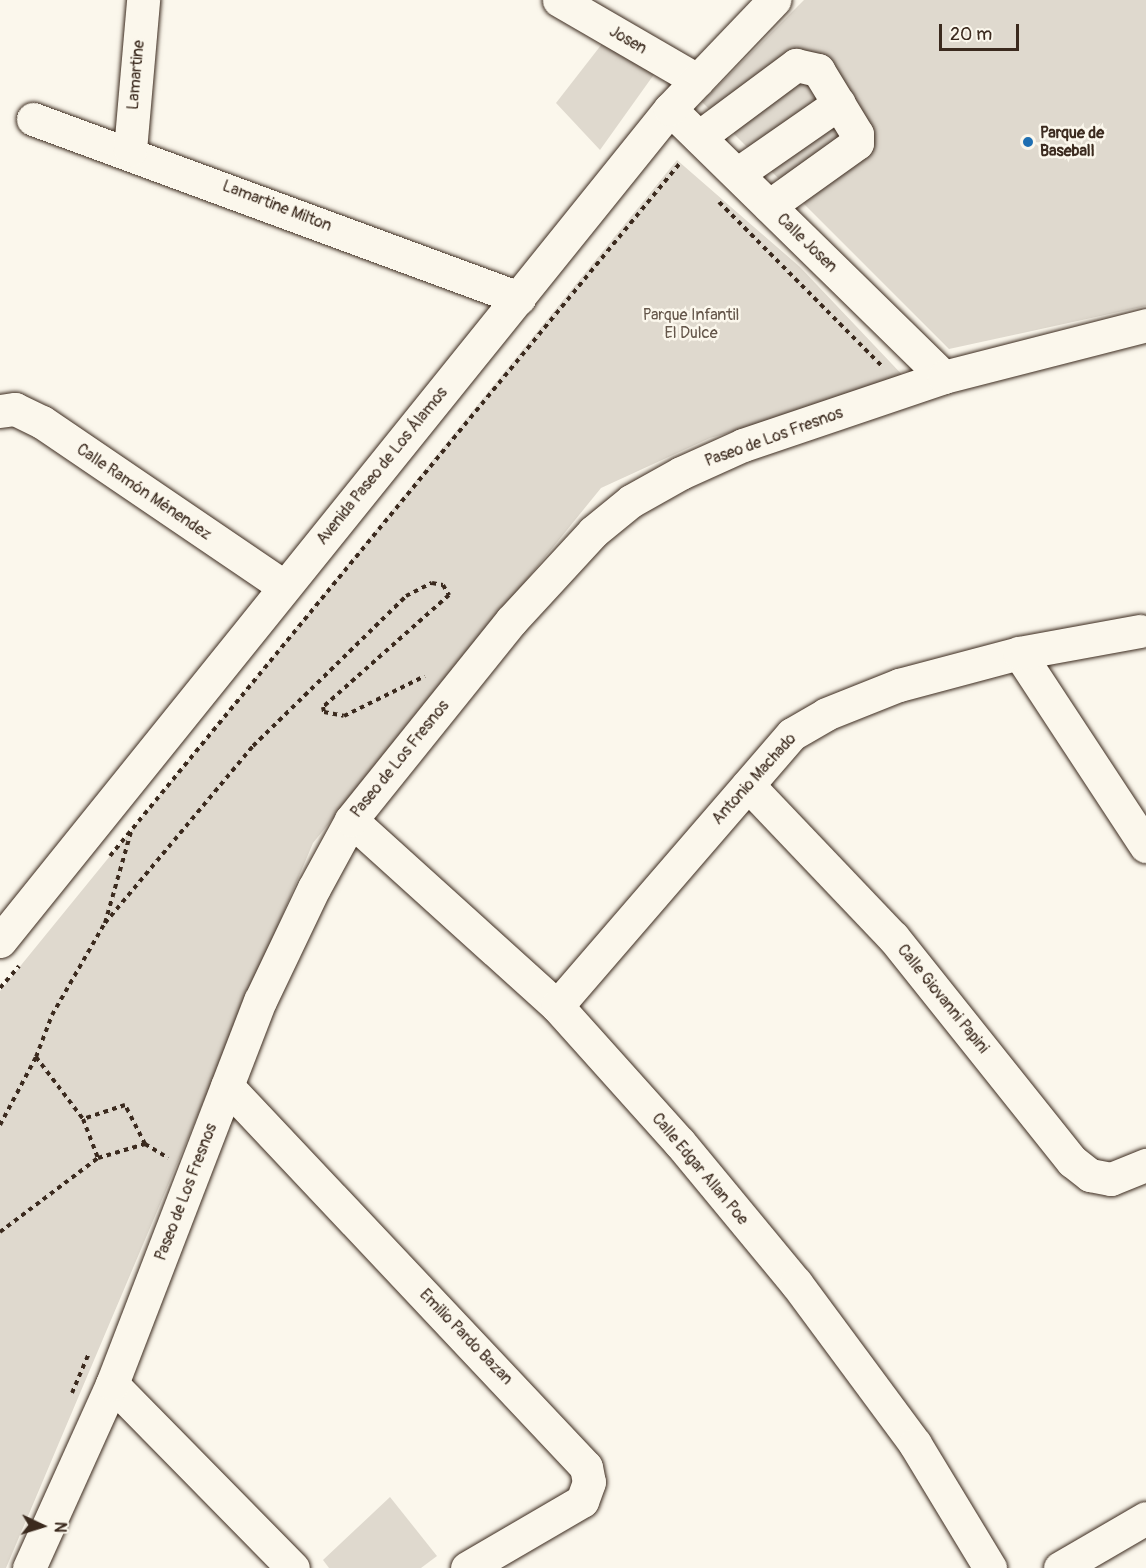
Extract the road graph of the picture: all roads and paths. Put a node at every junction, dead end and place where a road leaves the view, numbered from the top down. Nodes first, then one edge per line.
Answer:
1 (142, 0) edge
2 (559, 0) edge
3 (774, 0) edge
4 (697, 80) junction
5 (839, 103) junction
6 (670, 109) junction
7 (33, 119) dead end
8 (699, 137) junction
9 (130, 150) junction
10 (686, 169) dead end
11 (737, 174) junction
12 (711, 194) dead end
13 (769, 206) junction
14 (519, 298) junction
15 (1145, 326) edge
16 (889, 373) dead end
17 (944, 377) junction
18 (0, 411) edge
19 (283, 586) junction
20 (1140, 631) dead end
21 (1018, 652) junction
22 (432, 668) dead end
23 (748, 785) junction
24 (122, 818) junction
25 (351, 820) junction
26 (1146, 846) edge
27 (103, 865) dead end
28 (105, 923) junction
29 (11, 951) edge
30 (0, 988) edge
31 (557, 1006) junction
32 (36, 1057) junction
33 (227, 1086) junction
34 (83, 1119) junction
35 (0, 1125) edge
36 (146, 1144) junction
37 (98, 1158) junction
38 (170, 1160) dead end
39 (1146, 1165) edge
40 (0, 1232) edge
41 (112, 1384) junction
42 (1145, 1518) edge
43 (29, 1568) edge
44 (293, 1568) edge
45 (467, 1568) edge
46 (990, 1568) edge
47 (1060, 1568) edge
48 (1087, 1568) edge

1 - 9 street, Lamartine
2 - 4 street, Josen
3 - 4 street, Avenida Paseo de Los Álamos
4 - 6 street, Avenida Paseo de Los Álamos
5 - 8 street
5 - 11 street
5 - 13 street
6 - 8 street, Calle Josen
6 - 14 street, Avenida Paseo de Los Álamos
7 - 9 street, Lamartine Milton
8 - 11 street, Calle Josen
9 - 14 street, Lamartine Milton
10 - 24 path
11 - 13 street, Calle Josen
12 - 16 path
13 - 17 street, Calle Josen
14 - 19 street, Avenida Paseo de Los Álamos
15 - 17 street, Paseo de Los Fresnos
17 - 25 street, Paseo de Los Fresnos
18 - 19 street, Calle Ramón Ménendez
19 - 24 street, Avenida Paseo de Los Álamos
20 - 21 street, Antonio Machado
21 - 23 street, Antonio Machado
21 - 26 street
22 - 28 path
23 - 31 street, Antonio Machado
23 - 39 street, Calle Giovanni Papini
24 - 27 path
24 - 28 path
24 - 29 street, Avenida Paseo de Los Álamos
25 - 31 street, Calle Edgar Allan Poe
25 - 33 street, Paseo de Los Fresnos
28 - 32 path
29 - 30 path
31 - 46 street, Calle Edgar Allan Poe
32 - 34 path
32 - 35 path
33 - 41 street, Paseo de Los Fresnos
33 - 45 street, Emilio Pardo Bazan
34 - 36 path
34 - 37 path
36 - 37 path
36 - 38 path
37 - 40 path
41 - 43 street, Paseo de Los Fresnos
41 - 44 street
42 - 47 street
42 - 48 street

